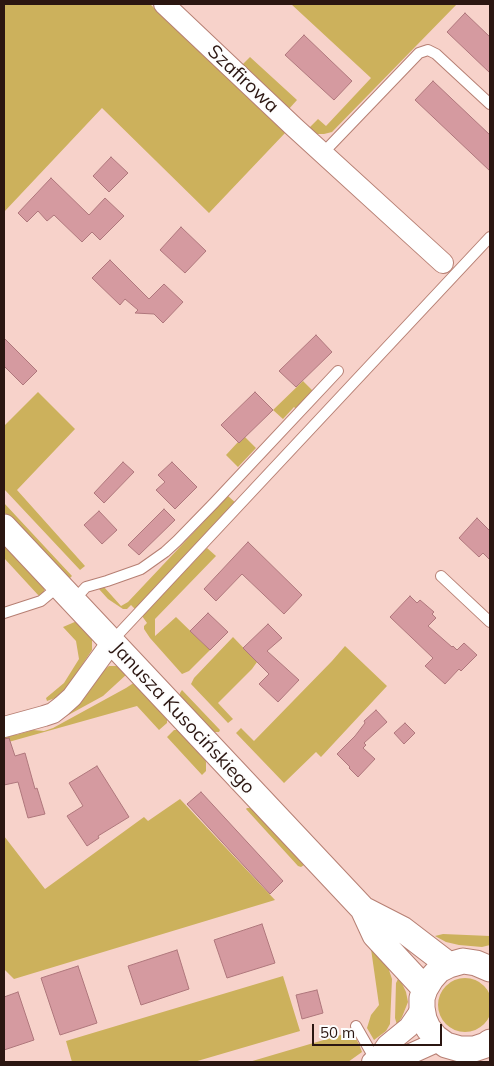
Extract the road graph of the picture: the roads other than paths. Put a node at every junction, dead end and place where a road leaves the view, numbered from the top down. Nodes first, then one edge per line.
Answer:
1 (164, 4) edge
2 (490, 104) edge
3 (323, 153) junction
4 (490, 237) edge
5 (443, 263) dead end
6 (338, 371) dead end
7 (4, 527) edge
8 (441, 576) dead end
9 (66, 593) junction
10 (4, 613) edge
11 (490, 622) edge
12 (112, 642) junction
13 (4, 727) edge
14 (363, 909) junction
15 (450, 965) junction
16 (490, 968) edge
17 (423, 998) junction
18 (356, 1026) dead end
19 (440, 1041) junction
20 (483, 1051) edge
21 (374, 1061) edge

1 - 3 street, Szafirowa
2 - 3 lane
3 - 5 street, Szafirowa
4 - 12 lane
6 - 9 lane
7 - 9 street, Janusza Kusocińskiego
8 - 11 lane
9 - 10 lane
9 - 12 street, Janusza Kusocińskiego
12 - 13 street
12 - 14 street, Janusza Kusocińskiego
14 - 15 street, Janusza Kusocińskiego
14 - 17 street, Janusza Kusocińskiego
15 - 16 street
15 - 17 street
17 - 19 street
17 - 21 street
18 - 21 lane
19 - 20 street
19 - 21 street

